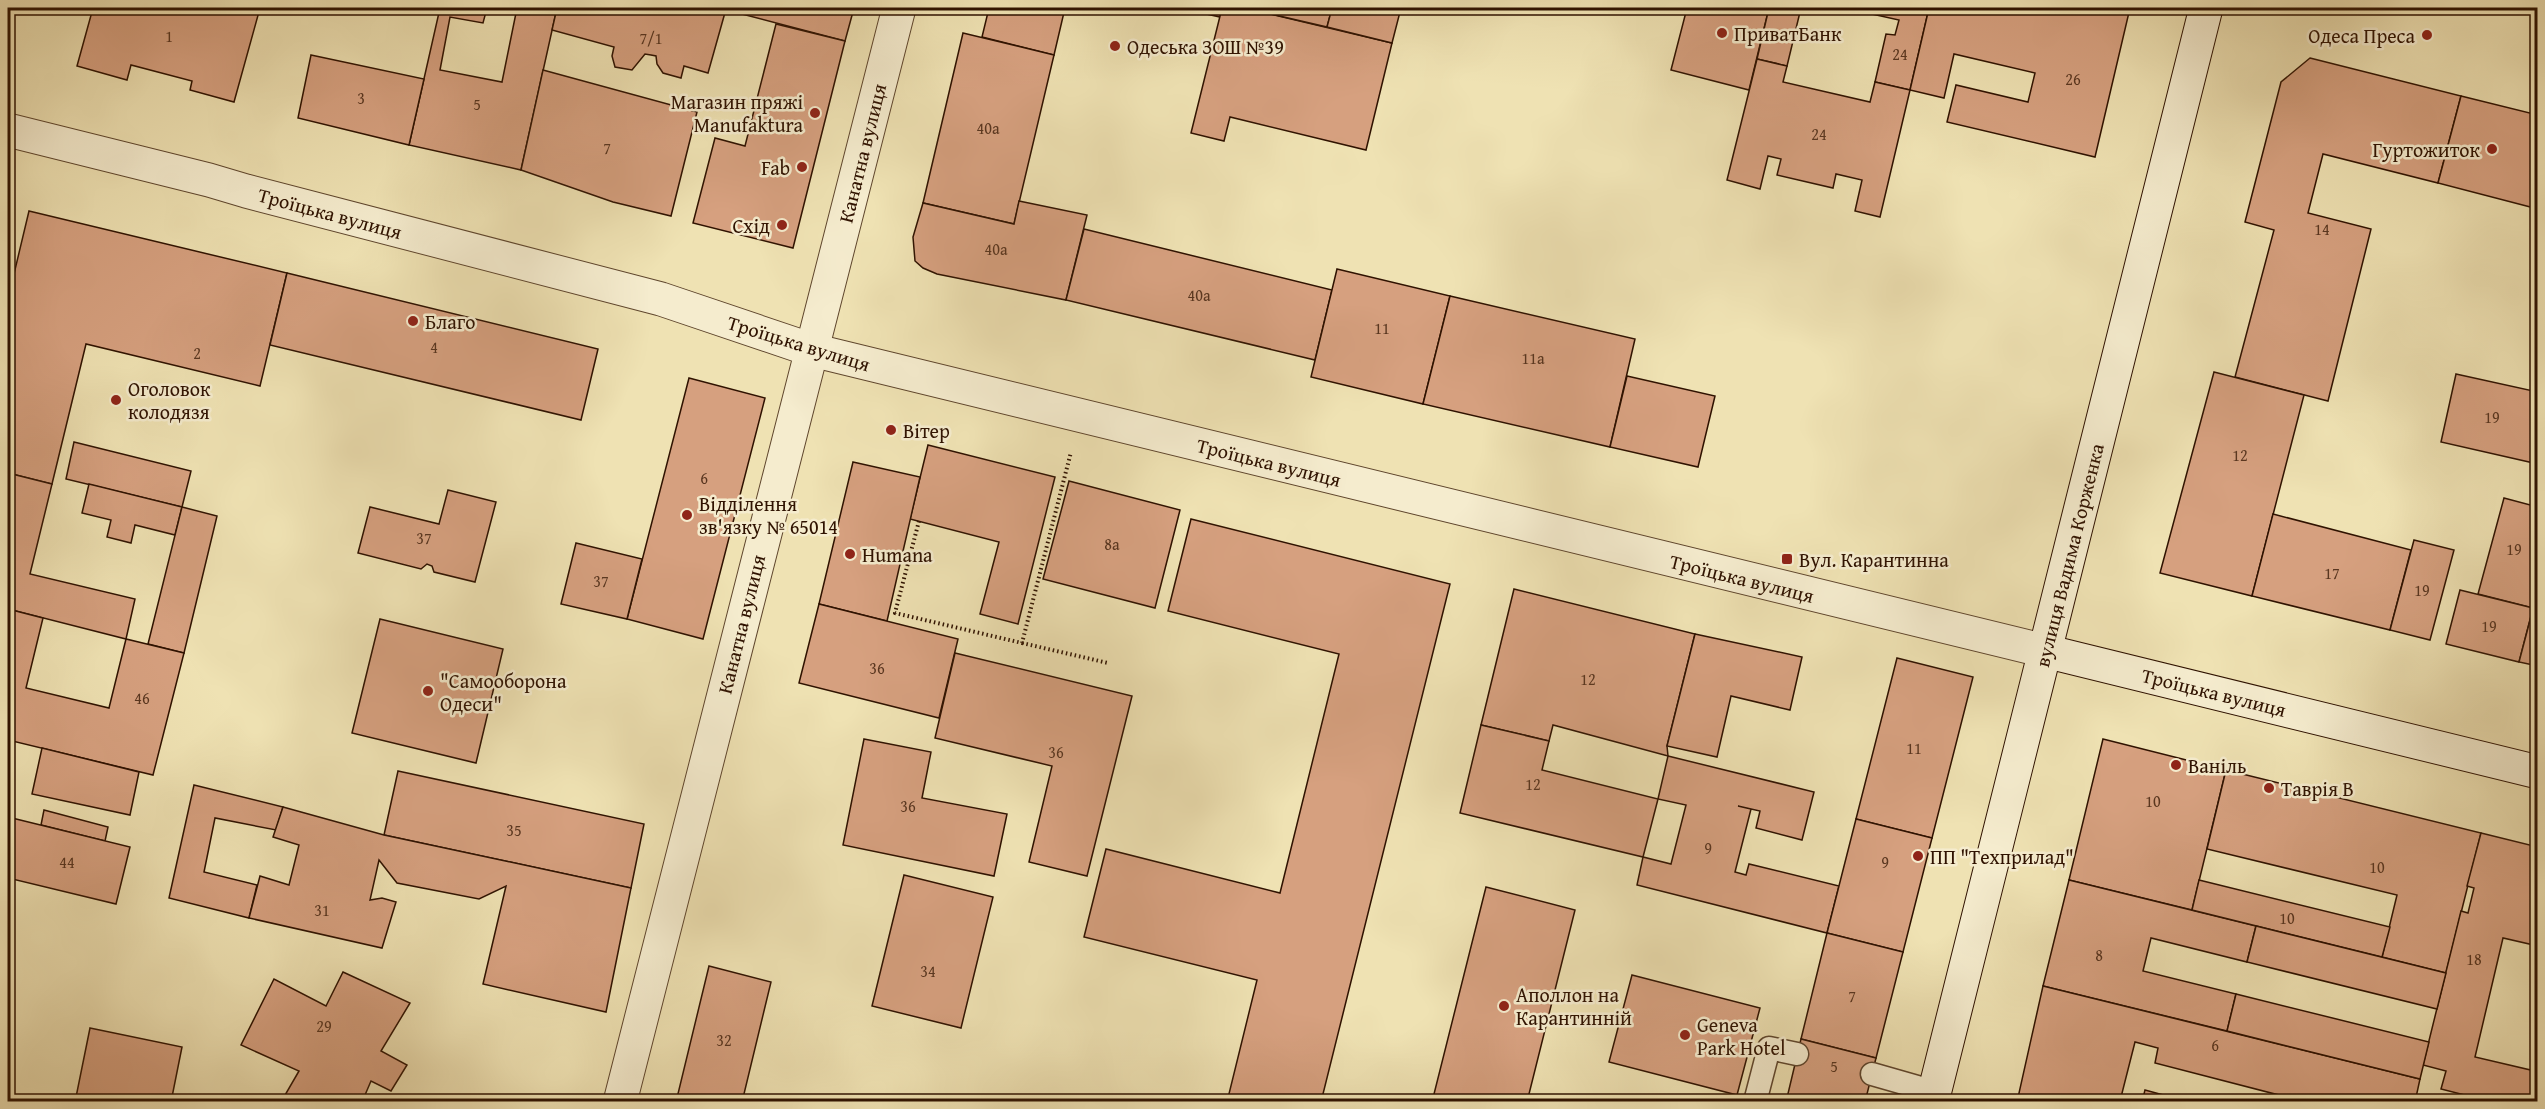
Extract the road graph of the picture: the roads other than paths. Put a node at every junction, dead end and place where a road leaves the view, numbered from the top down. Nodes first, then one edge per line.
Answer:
1 (899, 8) edge
2 (2206, 8) edge
3 (8, 130) edge
4 (812, 350) junction
5 (2045, 651) junction
6 (2538, 772) edge
7 (1797, 1054) dead end
8 (1872, 1074) dead end
9 (1933, 1096) edge
10 (620, 1101) edge
11 (1755, 1101) edge

1 - 4 street, Канатна вулиця
2 - 5 street, вулиця Вадима Корженка
3 - 4 street, Троїцька вулиця
4 - 5 street, Троїцька вулиця
4 - 10 street, Канатна вулиця
5 - 6 street, Троїцька вулиця
5 - 9 street, вулиця Вадима Корженка
7 - 11 lane
8 - 9 lane

